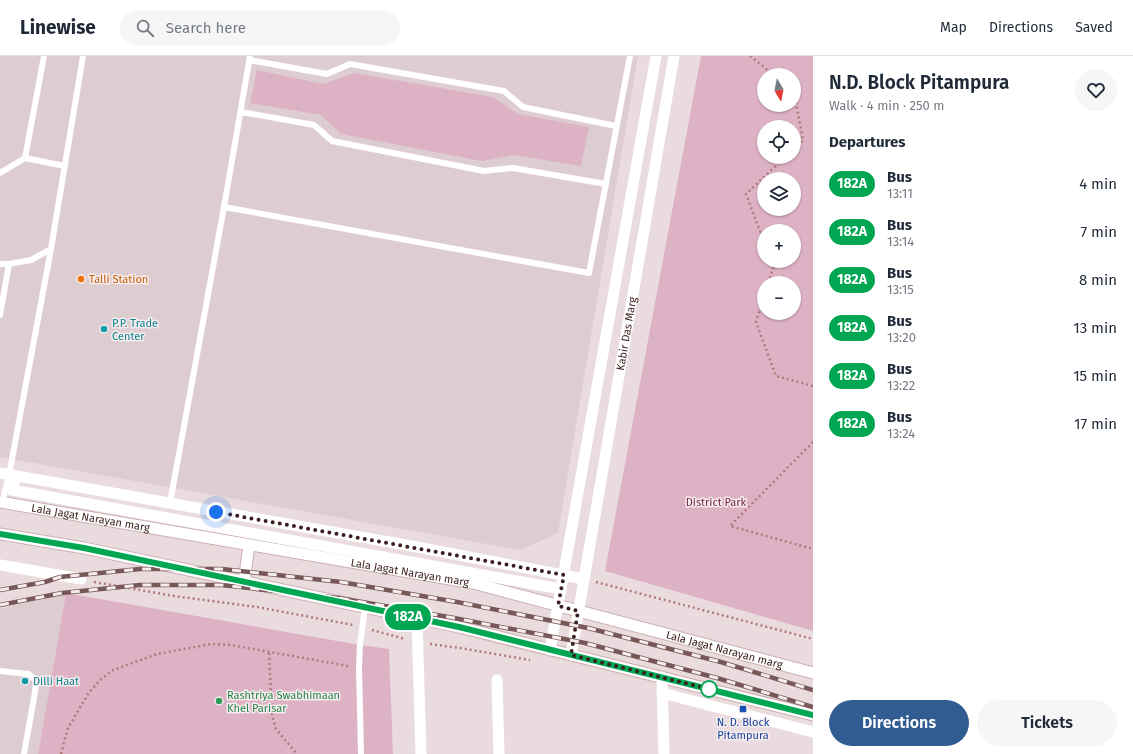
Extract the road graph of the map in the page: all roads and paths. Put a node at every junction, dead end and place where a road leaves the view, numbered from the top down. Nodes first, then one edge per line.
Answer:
1 (44, 56) edge
2 (82, 56) edge
3 (630, 56) edge
4 (656, 56) edge
5 (674, 56) edge
6 (750, 56) edge
7 (250, 58) edge
8 (765, 68) edge
9 (241, 112) junction
10 (616, 126) junction
11 (801, 129) edge
12 (801, 142) edge
13 (25, 158) junction
14 (778, 164) edge
15 (65, 166) junction
16 (0, 174) edge
17 (606, 184) junction
18 (224, 207) junction
19 (757, 224) edge
20 (51, 249) junction
21 (0, 264) edge
22 (9, 264) junction
23 (0, 315) edge
24 (757, 319) edge
25 (813, 386) edge
26 (813, 442) edge
27 (9, 475) edge
28 (1, 502) edge
29 (170, 503) junction
30 (0, 534) edge
31 (249, 545) junction
32 (813, 549) edge
33 (0, 565) edge
34 (564, 575) junction
35 (82, 579) joint
36 (584, 579) junction
37 (244, 582) junction
38 (561, 589) junction
39 (558, 606) junction
40 (365, 607) junction
41 (578, 611) junction
42 (417, 618) junction
43 (362, 627) junction
44 (813, 639) edge
45 (418, 642) junction
46 (550, 650) junction
47 (269, 653) junction
48 (571, 655) junction
49 (535, 661) dead end
50 (359, 667) junction
51 (0, 671) edge
52 (813, 673) edge
53 (662, 677) junction
54 (497, 680) dead end
55 (662, 693) junction
56 (813, 715) edge
57 (813, 732) edge
58 (24, 754) edge
59 (61, 754) edge
60 (297, 754) edge
61 (361, 754) edge
62 (421, 754) edge
63 (499, 754) edge
64 (664, 754) edge

1 - 13 lane
2 - 15 lane
3 - 10 lane
4 - 34 street, Kabir Das Marg
5 - 36 street, Kabir Das Marg
6 - 8 path
7 - 9 lane
7 - 10 lane
9 - 17 lane
9 - 18 lane
10 - 17 lane
11 - 12 path
13 - 15 lane
13 - 16 lane
14 - 19 path
15 - 20 lane
17 - 18 lane
18 - 29 lane
20 - 22 lane
20 - 27 lane
21 - 22 lane
22 - 23 lane
24 - 25 path
26 - 32 path
27 - 28 lane
27 - 29 street
27 - 38 street
28 - 31 street, Lala Jagat Narayan marg
29 - 34 street
30 - 37 street
31 - 37 street
31 - 39 street, Lala Jagat Narayan marg
33 - 35 street
34 - 36 street
34 - 38 street, Kabir Das Marg
35 - 43 path
36 - 41 street, Kabir Das Marg
36 - 44 path
37 - 40 street
38 - 39 street, Kabir Das Marg
39 - 41 street, Lala Jagat Narayan marg
39 - 46 street, Kabir Das Marg
40 - 42 street
40 - 43 lane
41 - 48 street, Kabir Das Marg
41 - 52 street, Lala Jagat Narayan marg
42 - 45 street
42 - 46 street
43 - 45 path
43 - 50 lane
45 - 49 path
45 - 62 street
46 - 48 street
47 - 50 path
47 - 59 path
47 - 60 path
48 - 53 street
50 - 61 lane
51 - 58 lane
53 - 55 street
53 - 56 street
54 - 63 street
55 - 57 street
55 - 64 street

